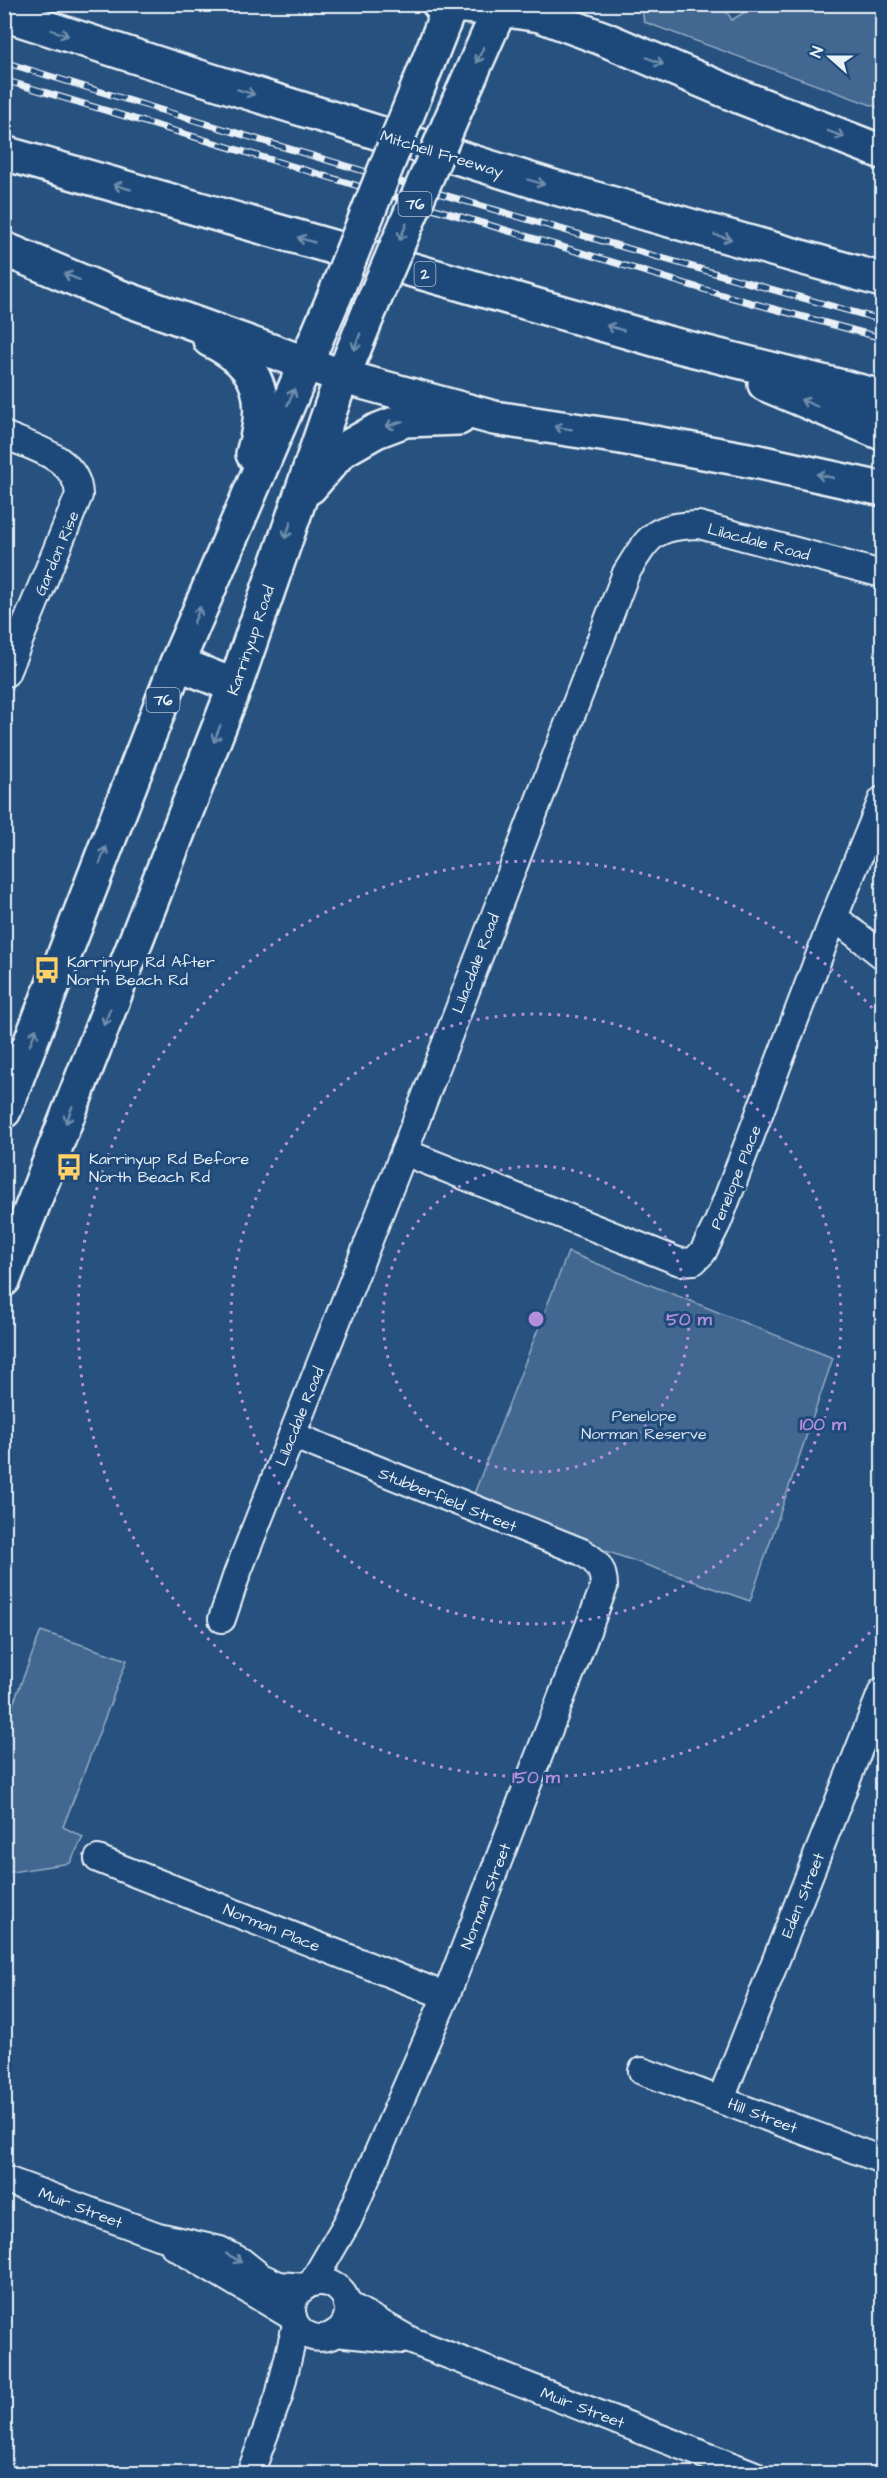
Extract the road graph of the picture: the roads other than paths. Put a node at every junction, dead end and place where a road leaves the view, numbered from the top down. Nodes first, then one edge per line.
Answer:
1 (559, 4) edge
2 (447, 5) edge
3 (501, 7) edge
4 (4, 14) edge
5 (602, 38) junction
6 (882, 152) edge
7 (4, 153) edge
8 (4, 249) edge
9 (882, 280) edge
10 (109, 292) junction
11 (671, 344) junction
12 (307, 363) junction
13 (344, 376) junction
14 (882, 397) edge
15 (494, 418) junction
16 (882, 432) edge
17 (4, 435) edge
18 (882, 489) edge
19 (299, 498) junction
20 (224, 553) junction
21 (882, 574) edge
22 (177, 663) junction
23 (6, 673) edge
24 (236, 686) junction
25 (882, 800) edge
26 (834, 917) junction
27 (882, 955) edge
28 (4, 1111) edge
29 (404, 1152) junction
30 (4, 1279) edge
31 (292, 1435) junction
32 (601, 1567) joint
33 (222, 1619) dead end
34 (882, 1691) edge
35 (98, 1859) dead end
36 (446, 1996) junction
37 (642, 2071) dead end
38 (721, 2099) junction
39 (882, 2160) edge
40 (4, 2179) edge
41 (348, 2221) junction
42 (158, 2236) junction
43 (308, 2285) junction
44 (344, 2298) junction
45 (294, 2321) junction
46 (328, 2336) junction
47 (412, 2341) junction
48 (279, 2396) junction
49 (250, 2474) edge
50 (753, 2474) edge

1 - 5 highway
2 - 3 highway
2 - 12 highway, 76, bridge
3 - 5 highway
3 -> 13 highway, Karrinyup Road / 76, bridge
4 -> 9 highway, Mitchell Freeway
5 -> 6 highway
11 -> 7 highway, 2
10 -> 8 highway
10 - 12 highway
10 - 20 highway
11 - 14 highway, 2
16 -> 11 highway
12 - 13 highway
20 -> 12 highway, 76
13 - 15 highway
13 - 19 highway, Karrinyup Road / 76
18 -> 15 highway
15 -> 19 highway
17 - 23 street, Gardon Rise
19 -> 24 highway, Karrinyup Road / 76
22 -> 20 highway, 76
21 - 29 street, Lilacdale Road
22 - 24 highway
28 -> 22 highway, 76
24 -> 30 highway, Karrinyup Road / 76
25 - 26 street, Penelope Place
26 - 27 street
26 - 29 street, Penelope Place
29 - 31 street, Lilacdale Road
31 - 32 street, Stubberfield Street
31 - 33 street, Lilacdale Road
32 - 36 street, Norman Street
34 - 38 street, Eden Street
35 - 36 street, Norman Place
36 - 41 street, Norman Street
37 - 38 street, Hill Street
38 - 39 street, Hill Street
40 - 42 street, Muir Street
41 - 43 street, Norman Street
41 - 44 street, Norman Street
42 -> 43 street, Muir Street
42 - 45 street, Muir Street
43 - 44 street
43 - 45 street
44 - 46 street
44 - 47 street, Muir Street
45 - 46 street
45 - 48 street
46 - 47 street, Muir Street
46 - 48 street
47 - 50 street, Muir Street
48 - 49 street

